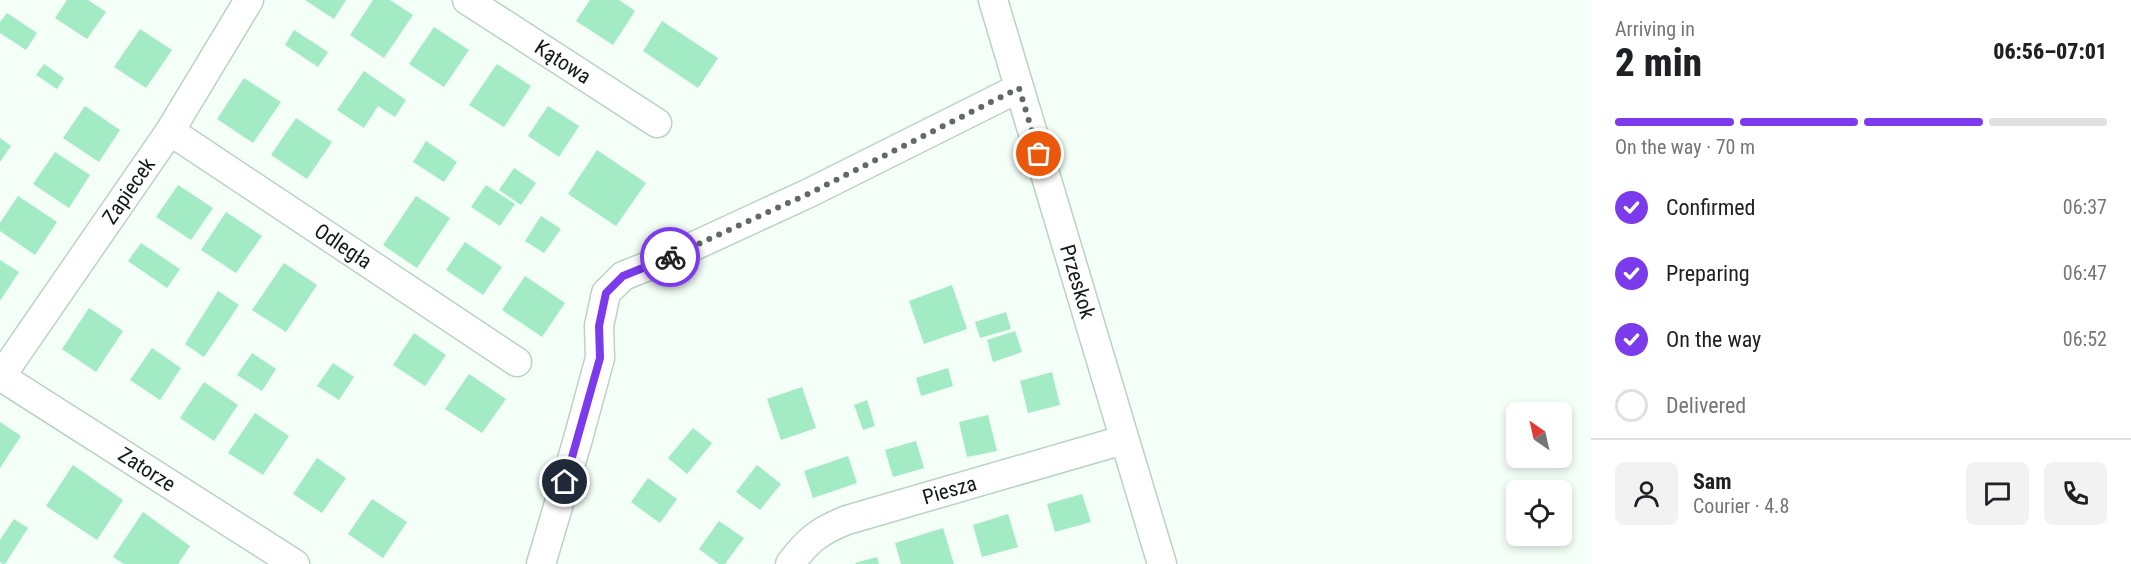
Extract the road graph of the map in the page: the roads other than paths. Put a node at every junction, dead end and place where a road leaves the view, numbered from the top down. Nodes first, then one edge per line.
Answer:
1 (249, 0) edge
2 (467, 0) edge
3 (993, 0) edge
4 (1019, 88) junction
5 (657, 123) dead end
6 (170, 131) junction
7 (517, 362) dead end
8 (0, 376) edge
9 (1124, 440) junction
10 (295, 564) edge
11 (541, 564) edge
12 (790, 564) edge
13 (1162, 564) edge

1 - 6 street, Zapiecek
2 - 5 street, Kątowa
3 - 4 street, Przeskok
4 - 9 street, Przeskok
4 - 11 street
6 - 7 street, Odległa
6 - 8 street, Zapiecek
8 - 10 street, Zatorze
9 - 12 street, Piesza
9 - 13 street, Przeskok

